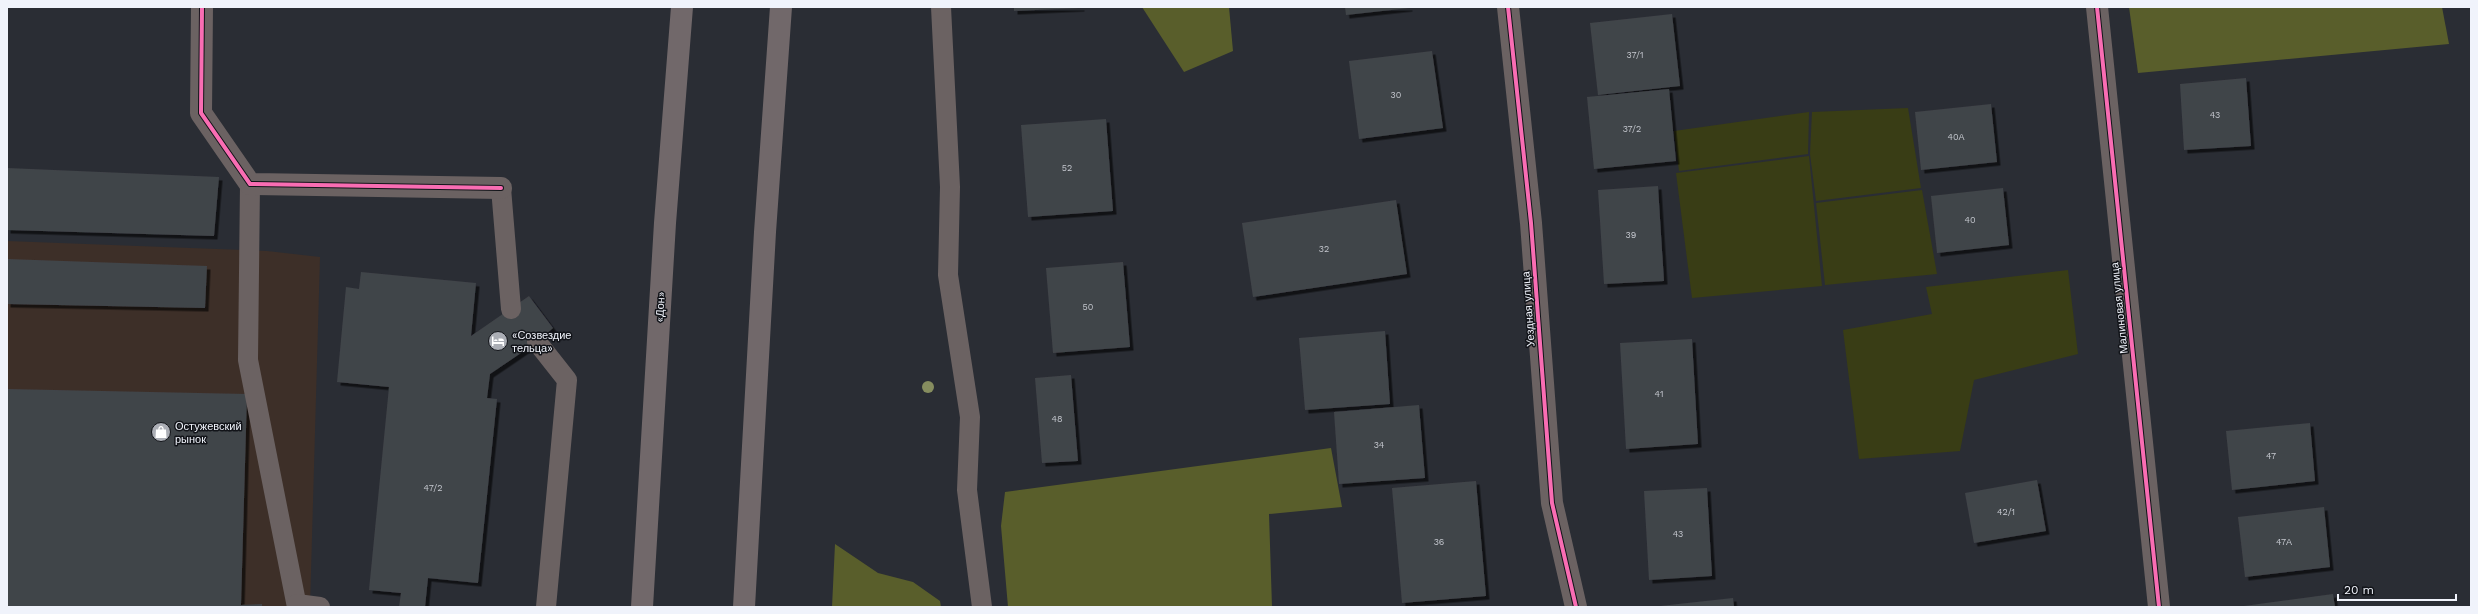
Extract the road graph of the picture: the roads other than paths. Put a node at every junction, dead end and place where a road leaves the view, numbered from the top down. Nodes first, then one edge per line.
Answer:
1 (202, 7) edge
2 (682, 7) edge
3 (781, 7) edge
4 (941, 7) edge
5 (1508, 7) edge
6 (2097, 7) edge
7 (250, 184) junction
8 (501, 188) joint
9 (511, 310) dead end
10 (538, 342) dead end
11 (297, 606) edge
12 (320, 607) edge
13 (546, 607) edge
14 (642, 607) edge
15 (744, 607) edge
16 (982, 607) edge
17 (1576, 607) edge
18 (2159, 607) edge

1 - 7 street
2 - 14 highway, «Дон»
3 - 15 highway
4 - 16 lane
5 - 17 street, Уездная улица
6 - 18 street, Малиновая улица
7 - 8 street
7 - 11 lane
8 - 9 lane
10 - 13 lane
11 - 12 lane

